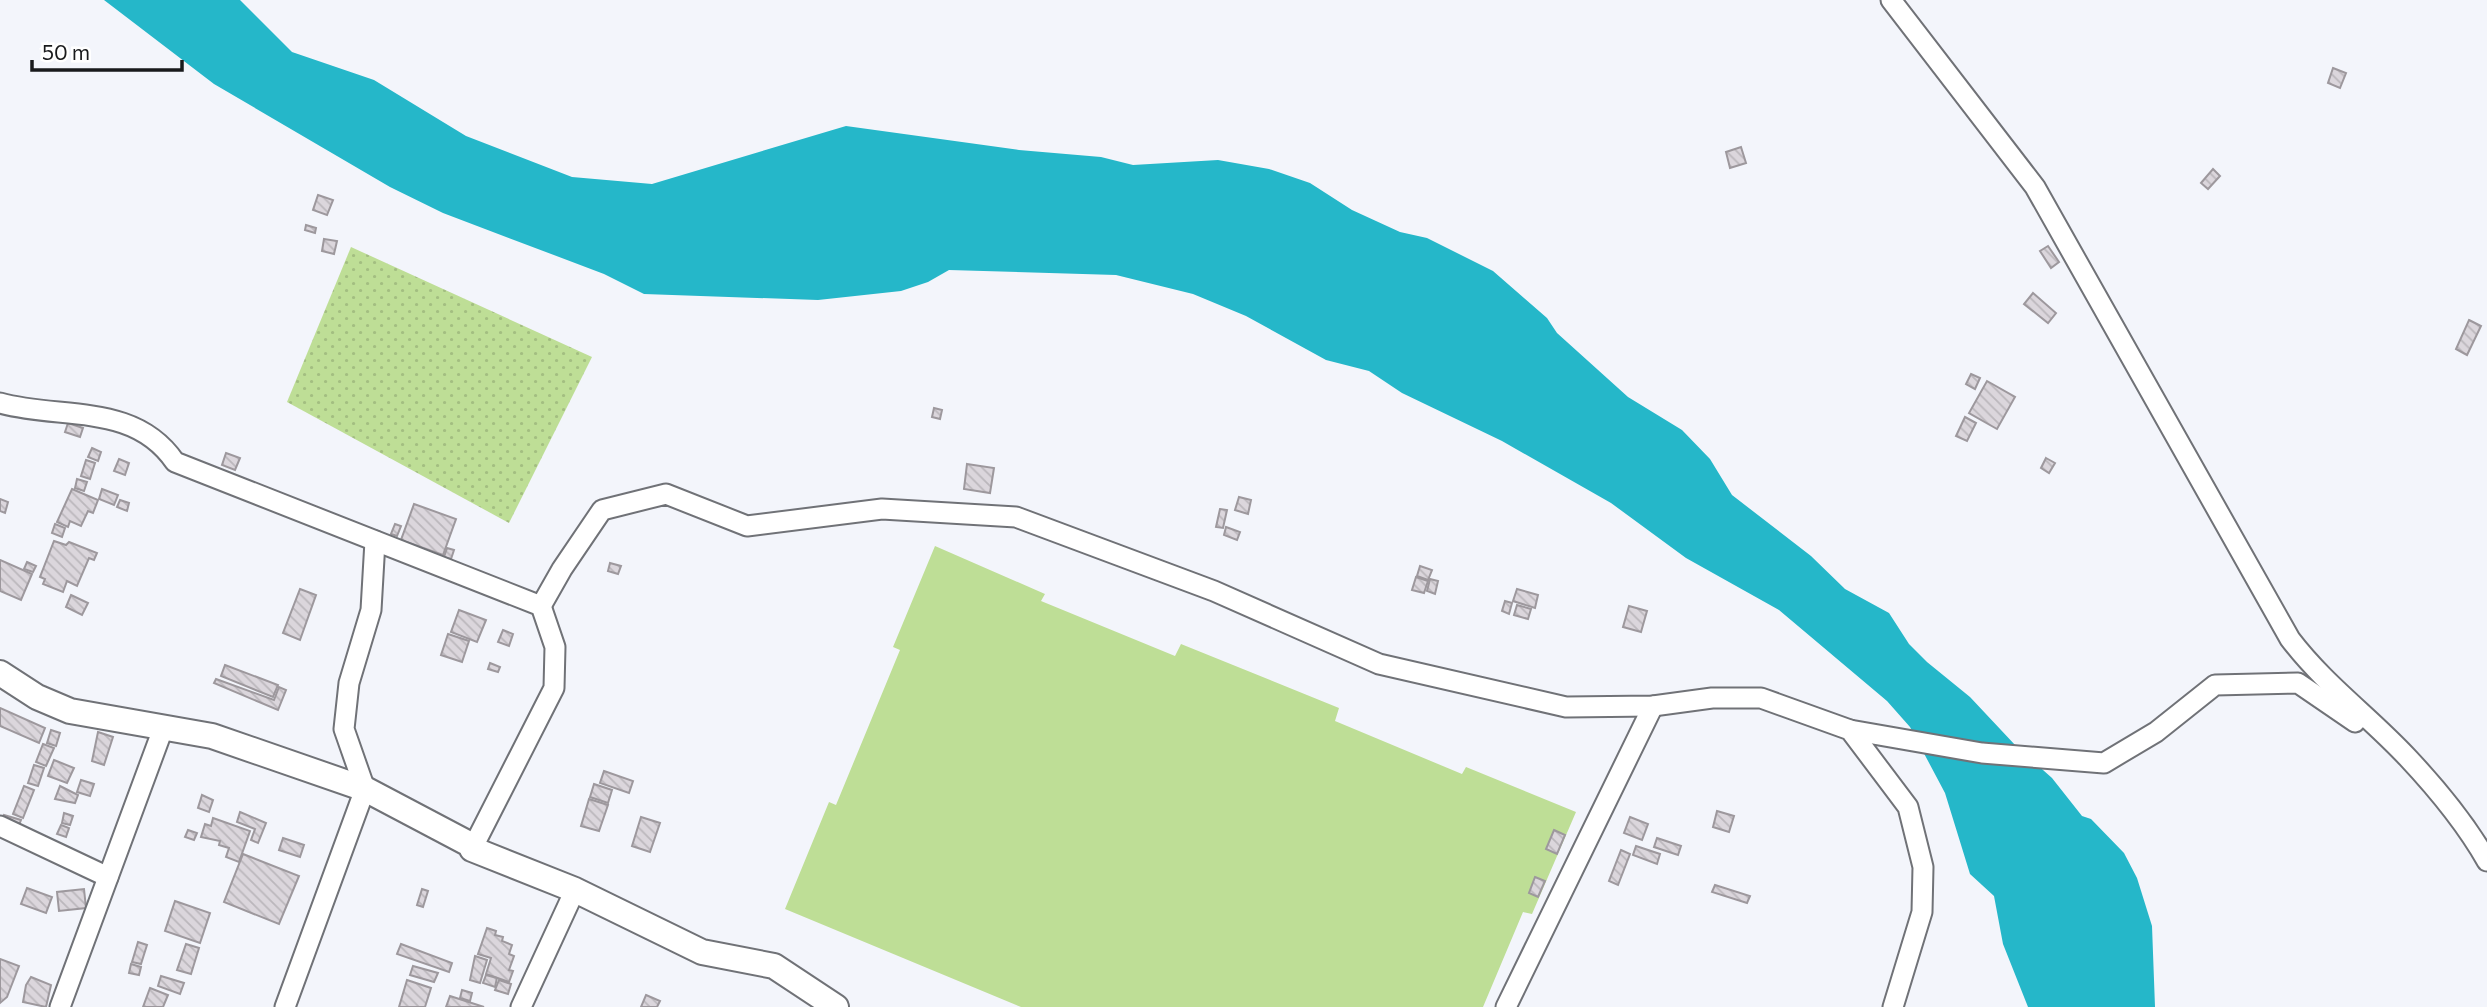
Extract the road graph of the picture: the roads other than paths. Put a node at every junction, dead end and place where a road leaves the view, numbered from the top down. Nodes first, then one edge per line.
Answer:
1 (1891, 0) edge
2 (0, 403) edge
3 (375, 541) junction
4 (541, 606) junction
5 (0, 673) edge
6 (1653, 706) junction
7 (164, 726) junction
8 (1850, 730) junction
9 (2408, 758) junction
10 (365, 789) junction
11 (0, 825) edge
12 (472, 849) junction
13 (2487, 861) edge
14 (108, 877) junction
15 (575, 890) junction
16 (60, 1007) edge
17 (285, 1007) edge
18 (521, 1007) edge
19 (836, 1007) edge
20 (1506, 1007) edge
21 (1893, 1007) edge

1 - 9 street
2 - 3 street
3 - 4 street
3 - 10 street
4 - 6 street
4 - 12 street
5 - 7 street
6 - 8 street
6 - 20 street
7 - 10 street
7 - 14 street
8 - 9 street
8 - 21 street
9 - 13 street
10 - 12 street
10 - 17 street
11 - 14 street
12 - 15 street
14 - 16 street
15 - 18 street
15 - 19 street

